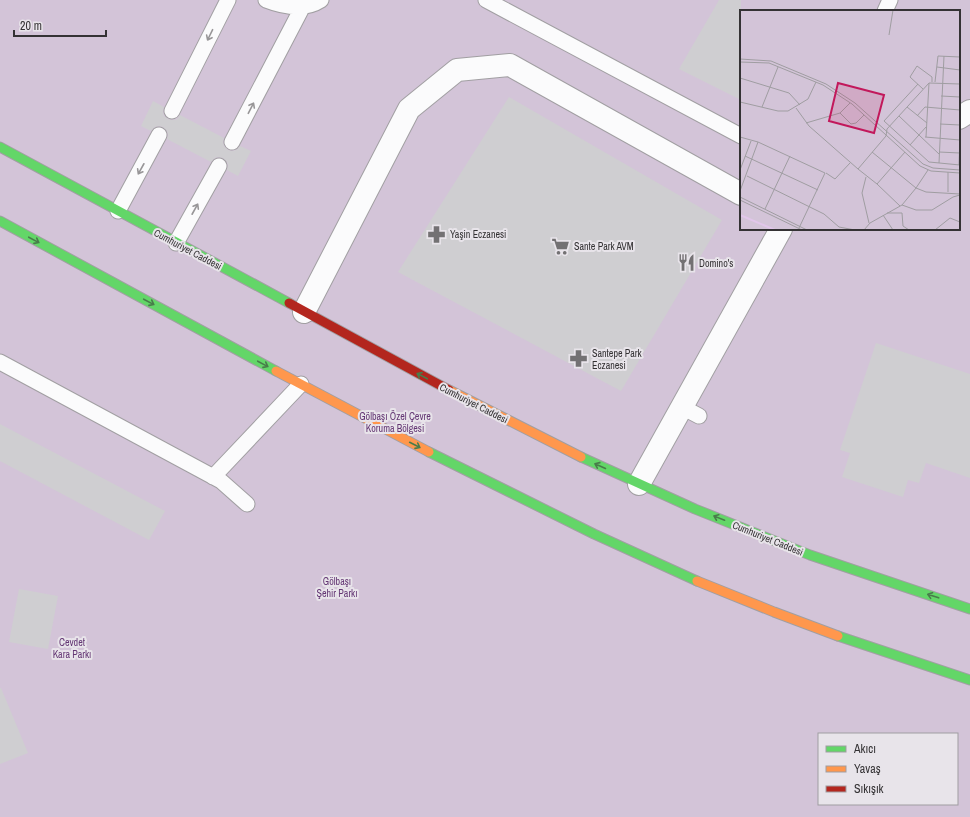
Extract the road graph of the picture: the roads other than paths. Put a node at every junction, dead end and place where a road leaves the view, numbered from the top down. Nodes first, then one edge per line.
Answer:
1 (228, 0) edge
2 (266, 0) edge
3 (321, 0) edge
4 (486, 0) edge
5 (890, 0) edge
6 (303, 6) junction
7 (885, 10) edge
8 (172, 111) dead end
9 (970, 111) edge
10 (960, 117) edge
11 (159, 135) dead end
12 (740, 135) edge
13 (232, 142) dead end
14 (0, 147) edge
15 (219, 166) dead end
16 (740, 193) edge
17 (118, 211) junction
18 (0, 221) edge
19 (781, 230) edge
20 (176, 243) junction
21 (304, 312) junction
22 (0, 362) edge
23 (301, 384) junction
24 (213, 477) junction
25 (639, 484) junction
26 (248, 504) dead end
27 (970, 609) edge
28 (970, 680) edge

1 -> 8 lane
2 - 6 lane
3 - 6 lane
4 - 12 lane
5 - 7 lane
13 -> 6 lane
9 - 10 street
11 -> 17 lane
14 - 17 main road, Cumhuriyet Caddesi
20 -> 15 lane
16 - 21 street
17 - 20 main road, Cumhuriyet Caddesi
18 -> 23 main road
19 - 25 street
20 - 21 main road, Cumhuriyet Caddesi
25 -> 21 main road, Cumhuriyet Caddesi
22 - 24 lane
23 - 24 lane
23 -> 28 main road
24 - 26 lane
27 -> 25 main road, Cumhuriyet Caddesi

